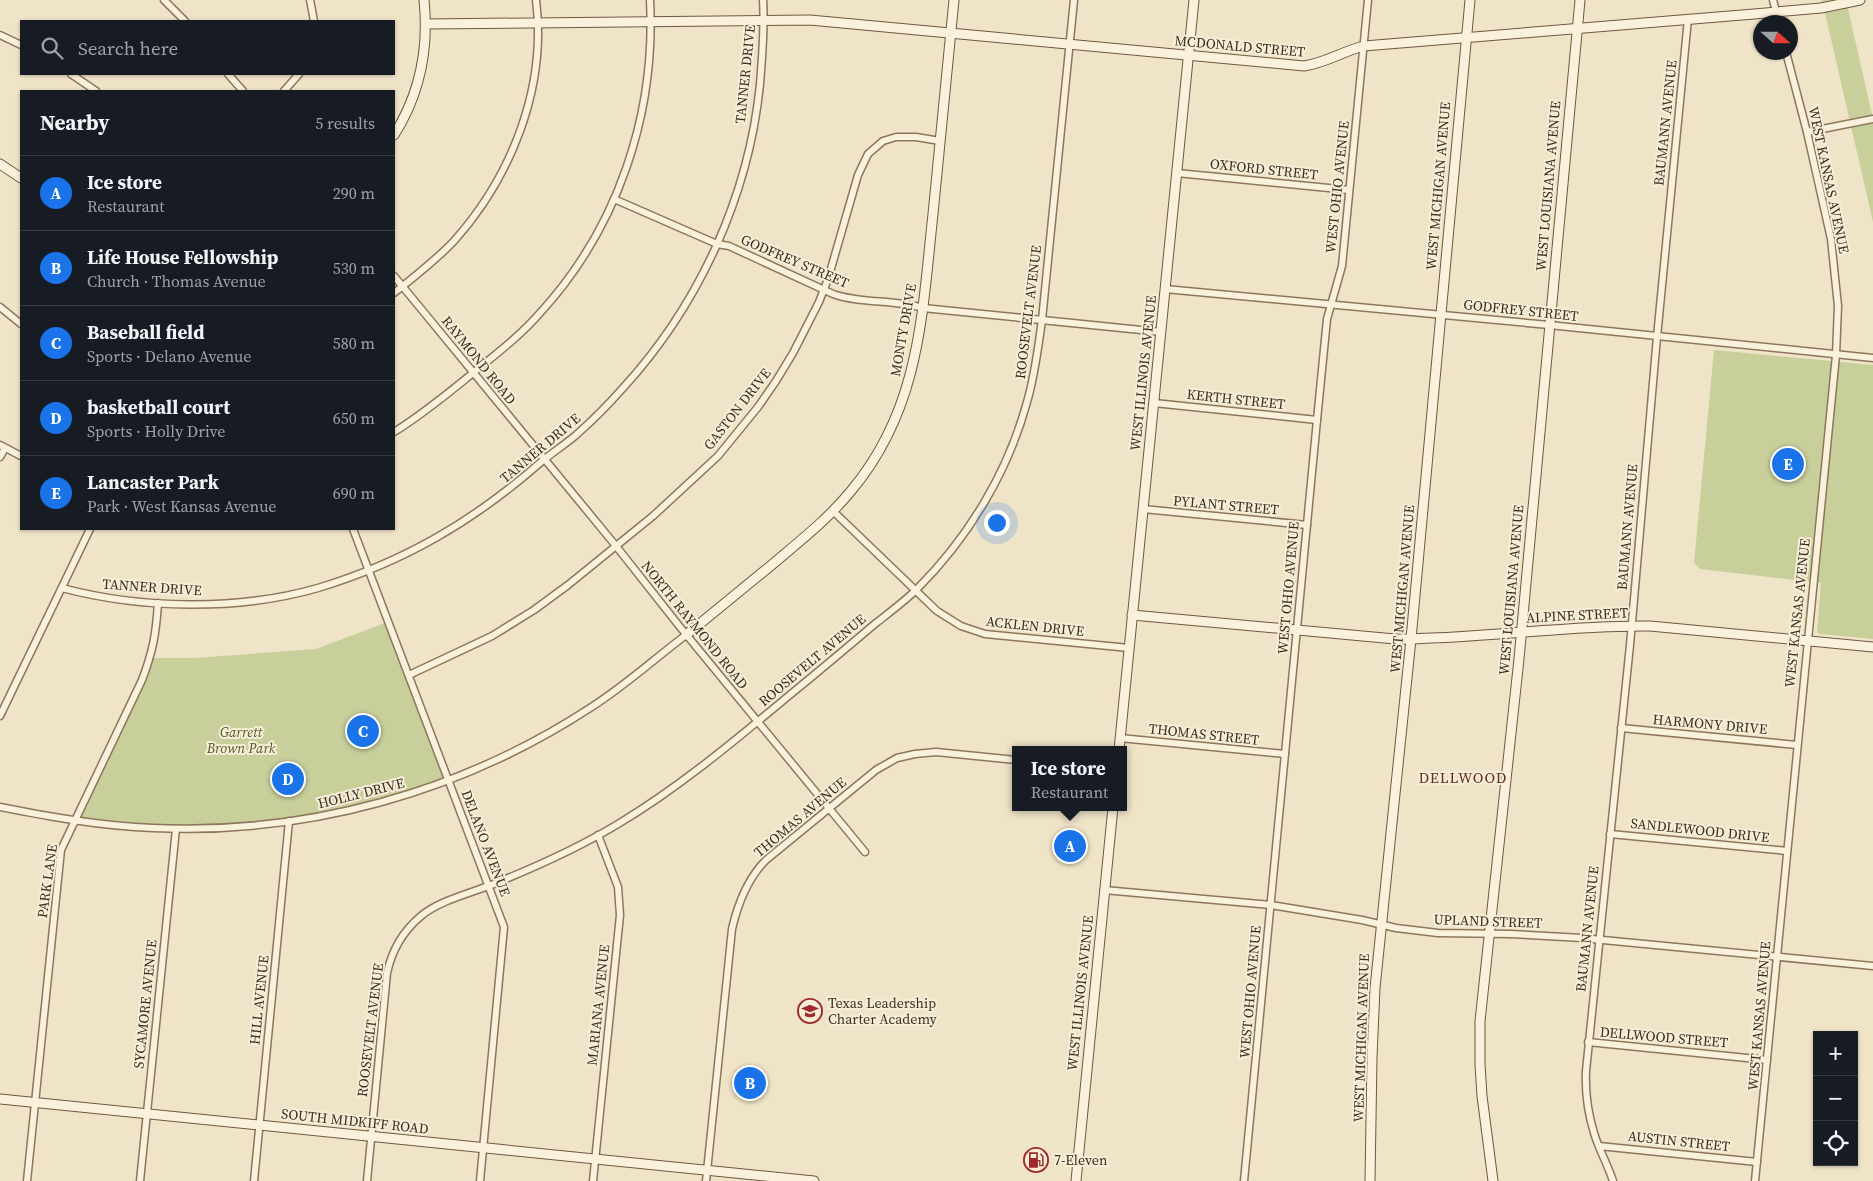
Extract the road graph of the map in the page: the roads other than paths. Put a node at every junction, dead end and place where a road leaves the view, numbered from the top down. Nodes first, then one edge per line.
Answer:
1 (164, 0) edge
2 (310, 0) edge
3 (424, 0) edge
4 (536, 0) edge
5 (650, 0) edge
6 (763, 0) edge
7 (954, 0) edge
8 (1074, 0) edge
9 (1194, 0) edge
10 (1368, 0) edge
11 (1470, 0) edge
12 (1580, 0) edge
13 (1774, 0) edge
14 (1860, 0) edge
15 (1776, 12) junction
16 (1777, 15) edge
17 (1688, 19) junction
18 (183, 20) edge
19 (314, 20) edge
20 (763, 20) junction
21 (651, 21) junction
22 (539, 23) junction
23 (426, 24) junction
24 (1577, 28) junction
25 (950, 34) junction
26 (0, 35) edge
27 (1466, 38) junction
28 (20, 45) edge
29 (1069, 45) junction
30 (1364, 46) junction
31 (1188, 55) junction
32 (1788, 60) edge
33 (72, 75) edge
34 (229, 75) edge
35 (298, 75) edge
36 (95, 90) edge
37 (242, 90) edge
38 (285, 90) edge
39 (1873, 119) edge
40 (1807, 132) junction
41 (395, 133) edge
42 (940, 141) junction
43 (0, 164) edge
44 (1177, 173) junction
45 (20, 177) edge
46 (1349, 190) junction
47 (614, 199) junction
48 (717, 244) junction
49 (395, 277) edge
50 (402, 286) junction
51 (825, 289) junction
52 (1165, 289) junction
53 (395, 292) edge
54 (1331, 304) junction
55 (0, 307) edge
56 (923, 308) junction
57 (1440, 314) junction
58 (1042, 320) junction
59 (20, 323) edge
60 (1549, 325) junction
61 (1161, 332) junction
62 (1657, 337) junction
63 (1836, 355) junction
64 (1873, 358) edge
65 (474, 372) junction
66 (1154, 403) junction
67 (1317, 420) junction
68 (395, 431) edge
69 (2, 447) edge
70 (20, 456) edge
71 (0, 458) edge
72 (544, 460) junction
73 (1143, 509) junction
74 (834, 512) junction
75 (1307, 525) junction
76 (90, 530) edge
77 (352, 530) edge
78 (616, 546) junction
79 (368, 571) junction
80 (62, 588) junction
81 (916, 590) junction
82 (158, 603) junction
83 (1132, 615) junction
84 (1631, 625) junction
85 (1297, 630) junction
86 (1520, 632) junction
87 (686, 635) junction
88 (1412, 639) junction
89 (1807, 640) junction
90 (1873, 647) edge
91 (1129, 648) junction
92 (409, 675) junction
93 (0, 716) edge
94 (757, 722) junction
95 (1621, 728) junction
96 (1120, 738) junction
97 (1797, 745) junction
98 (1119, 746) edge
99 (1285, 754) junction
100 (1012, 760) edge
101 (449, 781) junction
102 (0, 807) edge
103 (828, 809) junction
104 (1113, 811) edge
105 (74, 820) junction
106 (289, 822) junction
107 (176, 829) junction
108 (1610, 834) junction
109 (598, 835) junction
110 (1787, 851) junction
111 (864, 852) dead end
112 (489, 886) junction
113 (1104, 890) junction
114 (1270, 905) junction
115 (1382, 925) junction
116 (1489, 934) junction
117 (1599, 940) junction
118 (1777, 957) junction
119 (1873, 966) edge
120 (1588, 1042) junction
121 (1767, 1060) junction
122 (0, 1099) edge
123 (35, 1102) junction
124 (147, 1114) junction
125 (259, 1125) junction
126 (371, 1136) junction
127 (1599, 1146) junction
128 (483, 1148) junction
129 (595, 1159) junction
130 (1757, 1162) junction
131 (707, 1170) junction
132 (27, 1181) edge
133 (140, 1181) edge
134 (254, 1181) edge
135 (367, 1181) edge
136 (480, 1181) edge
137 (593, 1181) edge
138 (706, 1181) edge
139 (814, 1181) edge
140 (1076, 1181) edge
141 (1244, 1181) edge
142 (1370, 1181) edge
143 (1493, 1181) edge
144 (1613, 1181) edge
145 (1755, 1181) edge

1 - 18 street
2 - 19 street
3 - 23 street
4 - 22 street
5 - 21 street
6 - 20 street, TANNER DRIVE
7 - 25 street, MONTY DRIVE
8 - 29 street, ROOSEVELT AVENUE
9 - 31 street, WEST ILLINOIS AVENUE
10 - 30 street, WEST OHIO AVENUE
11 - 27 street, WEST MICHIGAN AVENUE
12 - 24 street, WEST LOUISIANA AVENUE
13 - 15 street
14 - 15 street, MCDONALD STREET
15 - 16 street
15 - 17 street, MCDONALD STREET
17 - 24 street, MCDONALD STREET
17 - 62 street, BAUMANN AVENUE
20 - 21 street, MCDONALD STREET
20 - 25 street, MCDONALD STREET
20 - 48 street, TANNER DRIVE
21 - 22 street, MCDONALD STREET
21 - 47 street
22 - 23 street, MCDONALD STREET
22 - 50 street
23 - 41 street
24 - 27 street, MCDONALD STREET
24 - 60 street, WEST LOUISIANA AVENUE
25 - 29 street, MCDONALD STREET
25 - 42 street, MONTY DRIVE
26 - 28 street
27 - 30 street, MCDONALD STREET
27 - 57 street, WEST MICHIGAN AVENUE
29 - 31 street, MCDONALD STREET
29 - 58 street, ROOSEVELT AVENUE
30 - 31 street, MCDONALD STREET
30 - 46 street, WEST OHIO AVENUE
31 - 44 street, WEST ILLINOIS AVENUE
32 - 40 street, WEST KANSAS AVENUE
33 - 36 street
34 - 37 street
35 - 38 street
39 - 40 street
40 - 63 street, WEST KANSAS AVENUE
42 - 51 street, GASTON DRIVE
42 - 56 street, MONTY DRIVE
43 - 45 street
44 - 46 street, OXFORD STREET
44 - 52 street, WEST ILLINOIS AVENUE
46 - 54 street, WEST OHIO AVENUE
47 - 48 street, GODFREY STREET
47 - 65 street
48 - 51 street, GODFREY STREET
48 - 72 street, TANNER DRIVE
49 - 50 street, RAYMOND ROAD
50 - 53 street
50 - 65 street, RAYMOND ROAD
51 - 56 street, GODFREY STREET
51 - 78 street, GASTON DRIVE
52 - 54 street, GODFREY STREET
52 - 61 street, WEST ILLINOIS AVENUE
54 - 57 street, GODFREY STREET
54 - 67 street, WEST OHIO AVENUE
55 - 59 street
56 - 58 street, GODFREY STREET
56 - 74 street, MONTY DRIVE
57 - 60 street, GODFREY STREET
57 - 88 street, WEST MICHIGAN AVENUE
58 - 61 street, GODFREY STREET
58 - 81 street, ROOSEVELT AVENUE
60 - 62 street, GODFREY STREET
60 - 86 street, WEST LOUISIANA AVENUE
61 - 66 street, WEST ILLINOIS AVENUE
62 - 63 street, GODFREY STREET
62 - 84 street, BAUMANN AVENUE
63 - 64 street, GODFREY STREET
63 - 89 street, WEST KANSAS AVENUE
65 - 68 street
65 - 72 street, RAYMOND ROAD
66 - 67 street, KERTH STREET
66 - 73 street, WEST ILLINOIS AVENUE
67 - 75 street, WEST OHIO AVENUE
69 - 70 street
69 - 71 street
72 - 78 street, NORTH RAYMOND ROAD
72 - 79 street, TANNER DRIVE
73 - 75 street, PYLANT STREET
73 - 83 street, WEST ILLINOIS AVENUE
74 - 81 street, ACKLEN DRIVE
74 - 87 street, MONTY DRIVE
75 - 85 street, WEST OHIO AVENUE
76 - 80 street
77 - 79 street, DELANO AVENUE
78 - 87 street, NORTH RAYMOND ROAD
78 - 92 street, GASTON DRIVE
79 - 82 street, TANNER DRIVE
79 - 92 street, DELANO AVENUE
80 - 82 street, TANNER DRIVE
80 - 93 street
81 - 91 street, ACKLEN DRIVE
81 - 94 street, ROOSEVELT AVENUE
82 - 105 street, PARK LANE
83 - 85 street, ALPINE STREET
83 - 91 street, WEST ILLINOIS AVENUE
84 - 86 street, ALPINE STREET
84 - 89 street, ALPINE STREET
84 - 95 street, BAUMANN AVENUE
85 - 88 street, ALPINE STREET
85 - 99 street, WEST OHIO AVENUE
86 - 88 street, ALPINE STREET
86 - 116 street, WEST LOUISIANA AVENUE
87 - 94 street, NORTH RAYMOND ROAD
87 - 101 street, HOLLY DRIVE
88 - 115 street, WEST MICHIGAN AVENUE
89 - 90 street, ALPINE STREET
89 - 97 street, WEST KANSAS AVENUE
91 - 96 street, WEST ILLINOIS AVENUE
92 - 101 street, DELANO AVENUE
94 - 103 street, NORTH RAYMOND ROAD
94 - 109 street, ROOSEVELT AVENUE
95 - 97 street, HARMONY DRIVE
95 - 108 street, BAUMANN AVENUE
96 - 98 street, WEST ILLINOIS AVENUE
96 - 99 street, THOMAS STREET
97 - 110 street, WEST KANSAS AVENUE
99 - 114 street, WEST OHIO AVENUE
100 - 103 street, THOMAS AVENUE
101 - 106 street, HOLLY DRIVE
101 - 112 street, DELANO AVENUE
102 - 105 street, HOLLY DRIVE
103 - 111 street, NORTH RAYMOND ROAD
103 - 131 street, THOMAS AVENUE
104 - 113 street, WEST ILLINOIS AVENUE
105 - 107 street, HOLLY DRIVE
105 - 123 street, PARK LANE
106 - 107 street, HOLLY DRIVE
106 - 125 street, HILL AVENUE
107 - 124 street, SYCAMORE AVENUE
108 - 110 street, SANDLEWOOD DRIVE
108 - 117 street, BAUMANN AVENUE
109 - 112 street, ROOSEVELT AVENUE
109 - 129 street, MARIANA AVENUE
110 - 118 street, WEST KANSAS AVENUE
112 - 126 street, ROOSEVELT AVENUE
112 - 128 street, DELANO AVENUE
113 - 114 street, UPLAND STREET
113 - 140 street, WEST ILLINOIS AVENUE
114 - 115 street, UPLAND STREET
114 - 141 street, WEST OHIO AVENUE
115 - 116 street, UPLAND STREET
115 - 142 street, WEST MICHIGAN AVENUE
116 - 117 street, UPLAND STREET
116 - 143 street, WEST LOUISIANA AVENUE
117 - 118 street, UPLAND STREET
117 - 120 street, BAUMANN AVENUE
118 - 119 street, UPLAND STREET
118 - 121 street, WEST KANSAS AVENUE
120 - 121 street, DELLWOOD STREET
120 - 127 street, BAUMANN AVENUE
121 - 130 street, WEST KANSAS AVENUE
122 - 123 street, SOUTH MIDKIFF ROAD
123 - 124 street, SOUTH MIDKIFF ROAD
123 - 132 street, PARK LANE
124 - 125 street, SOUTH MIDKIFF ROAD
124 - 133 street, SYCAMORE AVENUE
125 - 126 street, SOUTH MIDKIFF ROAD
125 - 134 street, HILL AVENUE
126 - 128 street, SOUTH MIDKIFF ROAD
126 - 135 street, ROOSEVELT AVENUE
127 - 130 street, AUSTIN STREET
127 - 144 street, BAUMANN AVENUE
128 - 129 street, SOUTH MIDKIFF ROAD
128 - 136 street, DELANO AVENUE
129 - 131 street, SOUTH MIDKIFF ROAD
129 - 137 street, MARIANA AVENUE
130 - 145 street, WEST KANSAS AVENUE
131 - 138 street, THOMAS AVENUE
131 - 139 street, SOUTH MIDKIFF ROAD

